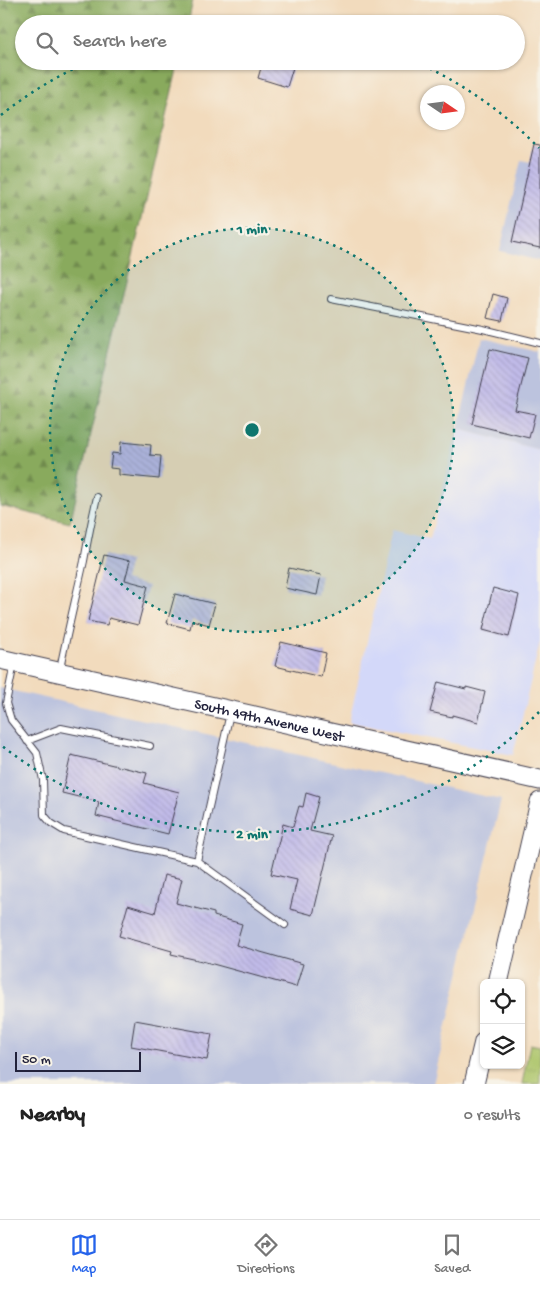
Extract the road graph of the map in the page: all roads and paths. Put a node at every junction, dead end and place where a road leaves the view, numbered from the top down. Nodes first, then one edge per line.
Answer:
1 (331, 299) dead end
2 (540, 343) edge
3 (97, 497) dead end
4 (7, 661) edge
5 (59, 673) junction
6 (230, 712) junction
7 (27, 741) junction
8 (150, 746) dead end
9 (540, 780) edge
10 (540, 802) edge
11 (197, 861) junction
12 (285, 925) dead end
13 (499, 979) edge
14 (480, 1059) edge
15 (474, 1084) edge

1 - 2 lane
3 - 5 lane
4 - 5 street, South 49th Avenue West
4 - 7 lane
5 - 6 street, South 49th Avenue West
6 - 9 street, South 49th Avenue West
6 - 11 lane
7 - 8 lane
7 - 11 lane
10 - 13 street
11 - 12 lane
14 - 15 street

